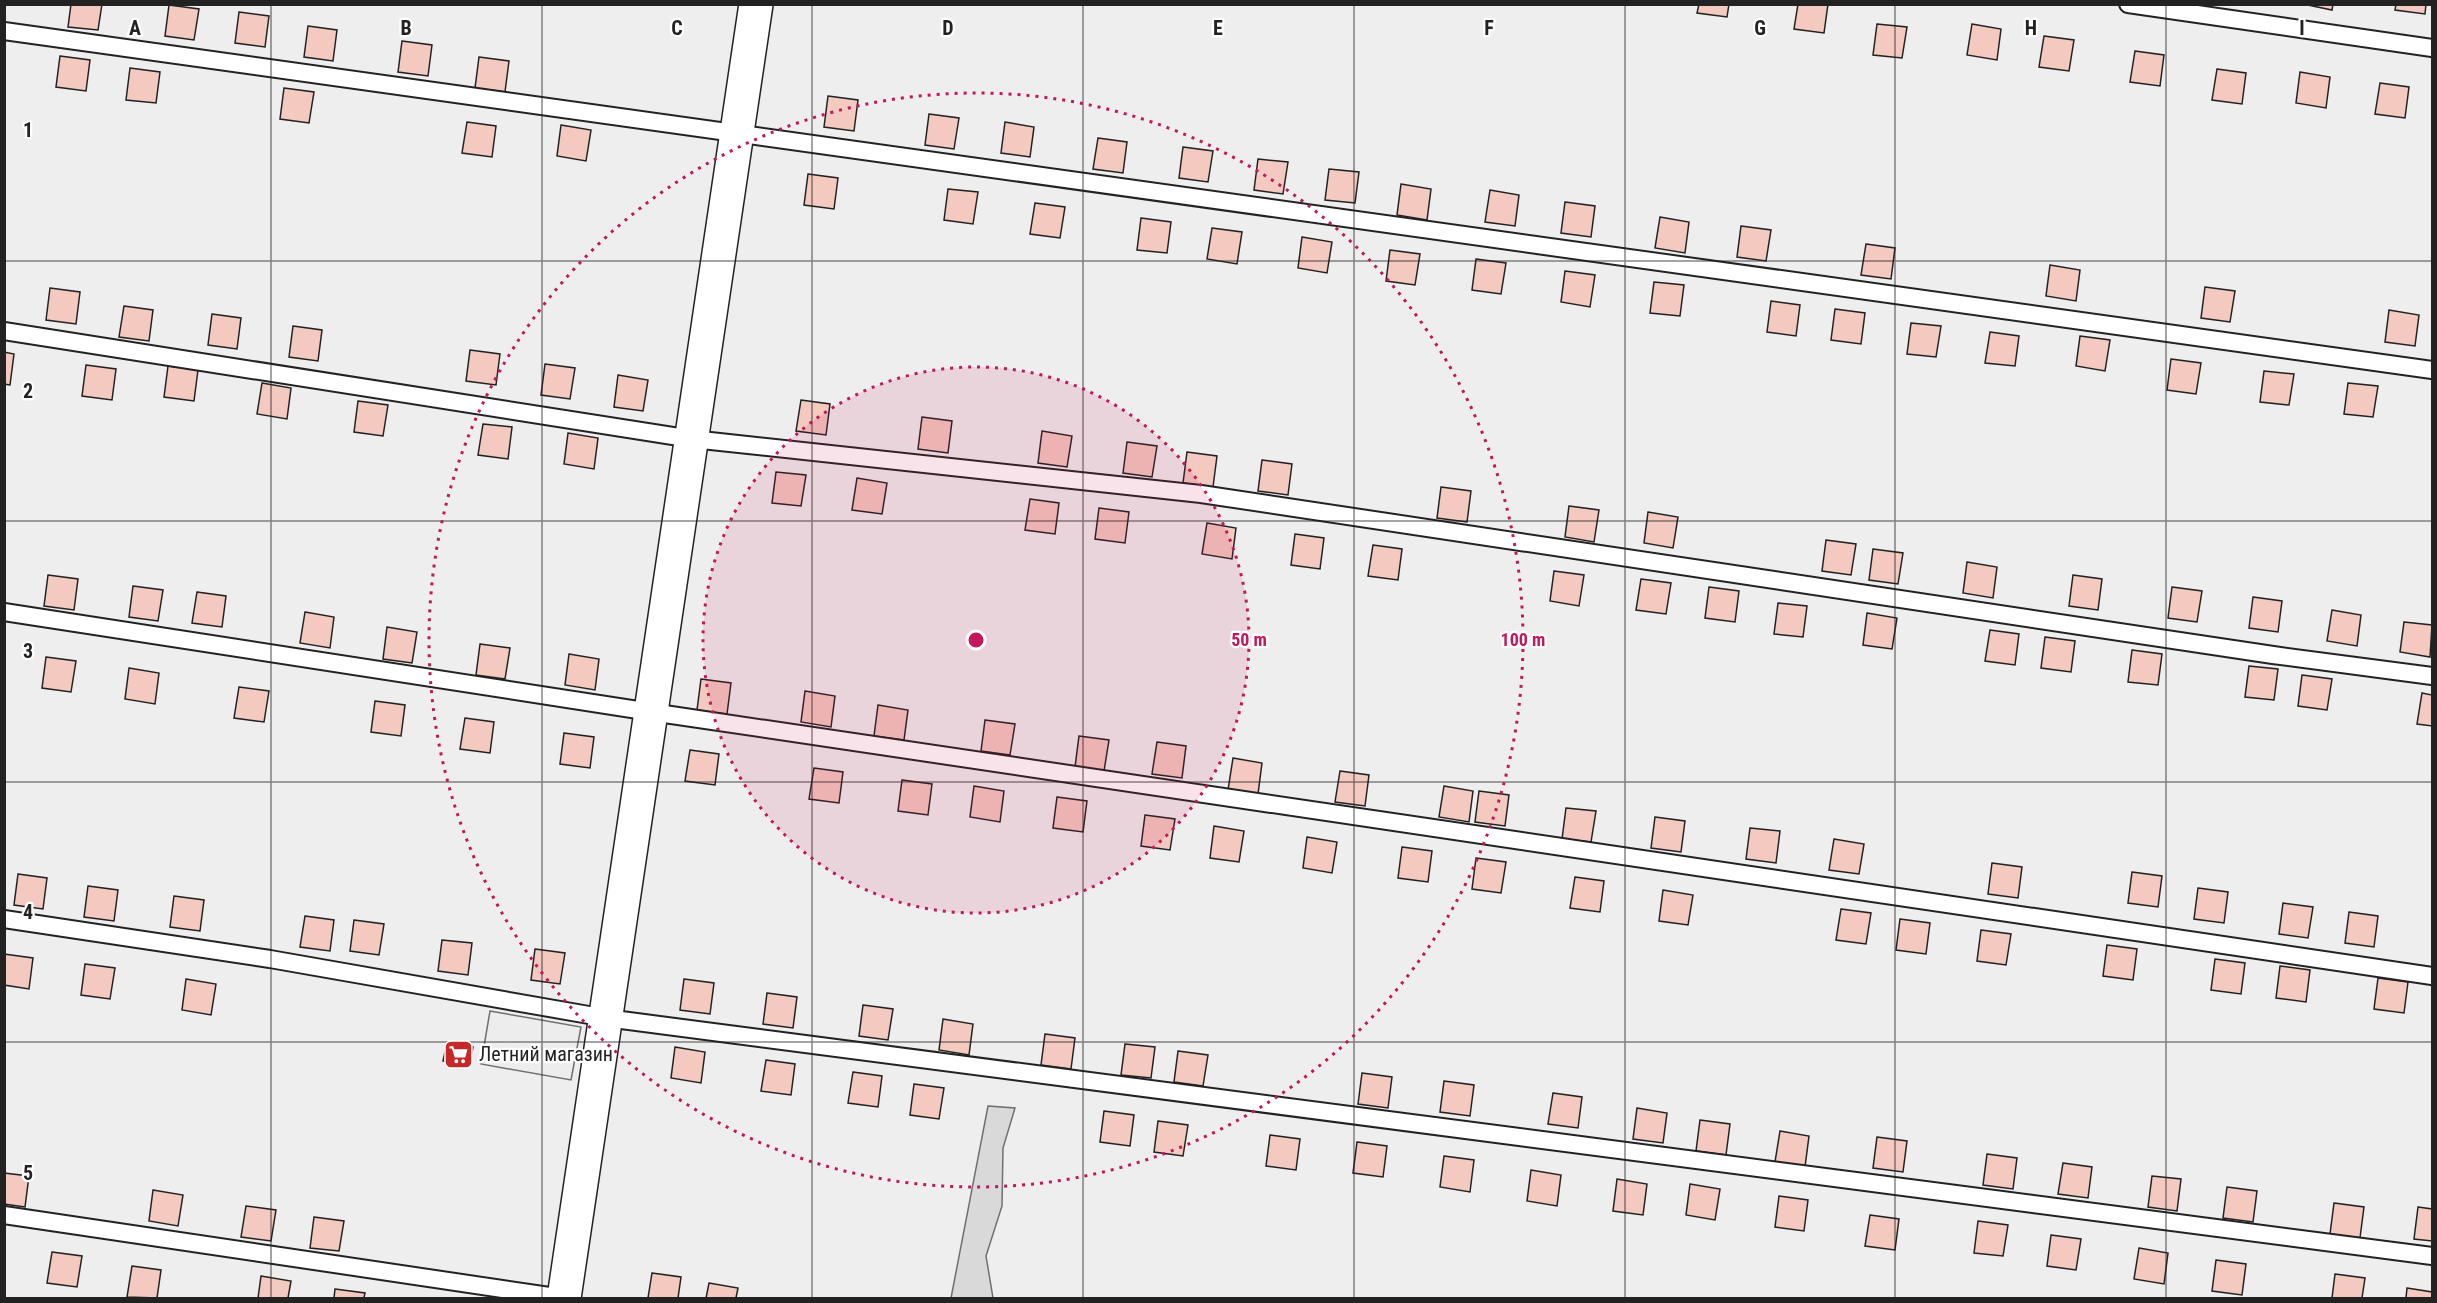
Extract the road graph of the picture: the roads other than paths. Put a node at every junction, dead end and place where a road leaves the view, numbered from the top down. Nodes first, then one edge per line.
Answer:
1 (756, 4) edge
2 (2128, 4) edge
3 (4, 31) edge
4 (2433, 48) edge
5 (736, 136) junction
6 (4, 331) edge
7 (2433, 370) edge
8 (692, 439) junction
9 (4, 612) edge
10 (2433, 676) edge
11 (651, 712) junction
12 (4, 919) edge
13 (2433, 976) edge
14 (606, 1018) junction
15 (4, 1215) edge
16 (2433, 1256) edge
17 (563, 1299) edge

1 - 5 street
2 - 4 lane
3 - 5 lane
5 - 7 lane
5 - 8 street
6 - 8 lane
8 - 10 lane
8 - 11 street
9 - 11 lane
11 - 13 lane
11 - 14 street
12 - 14 lane
14 - 16 lane
14 - 17 street
15 - 17 lane

